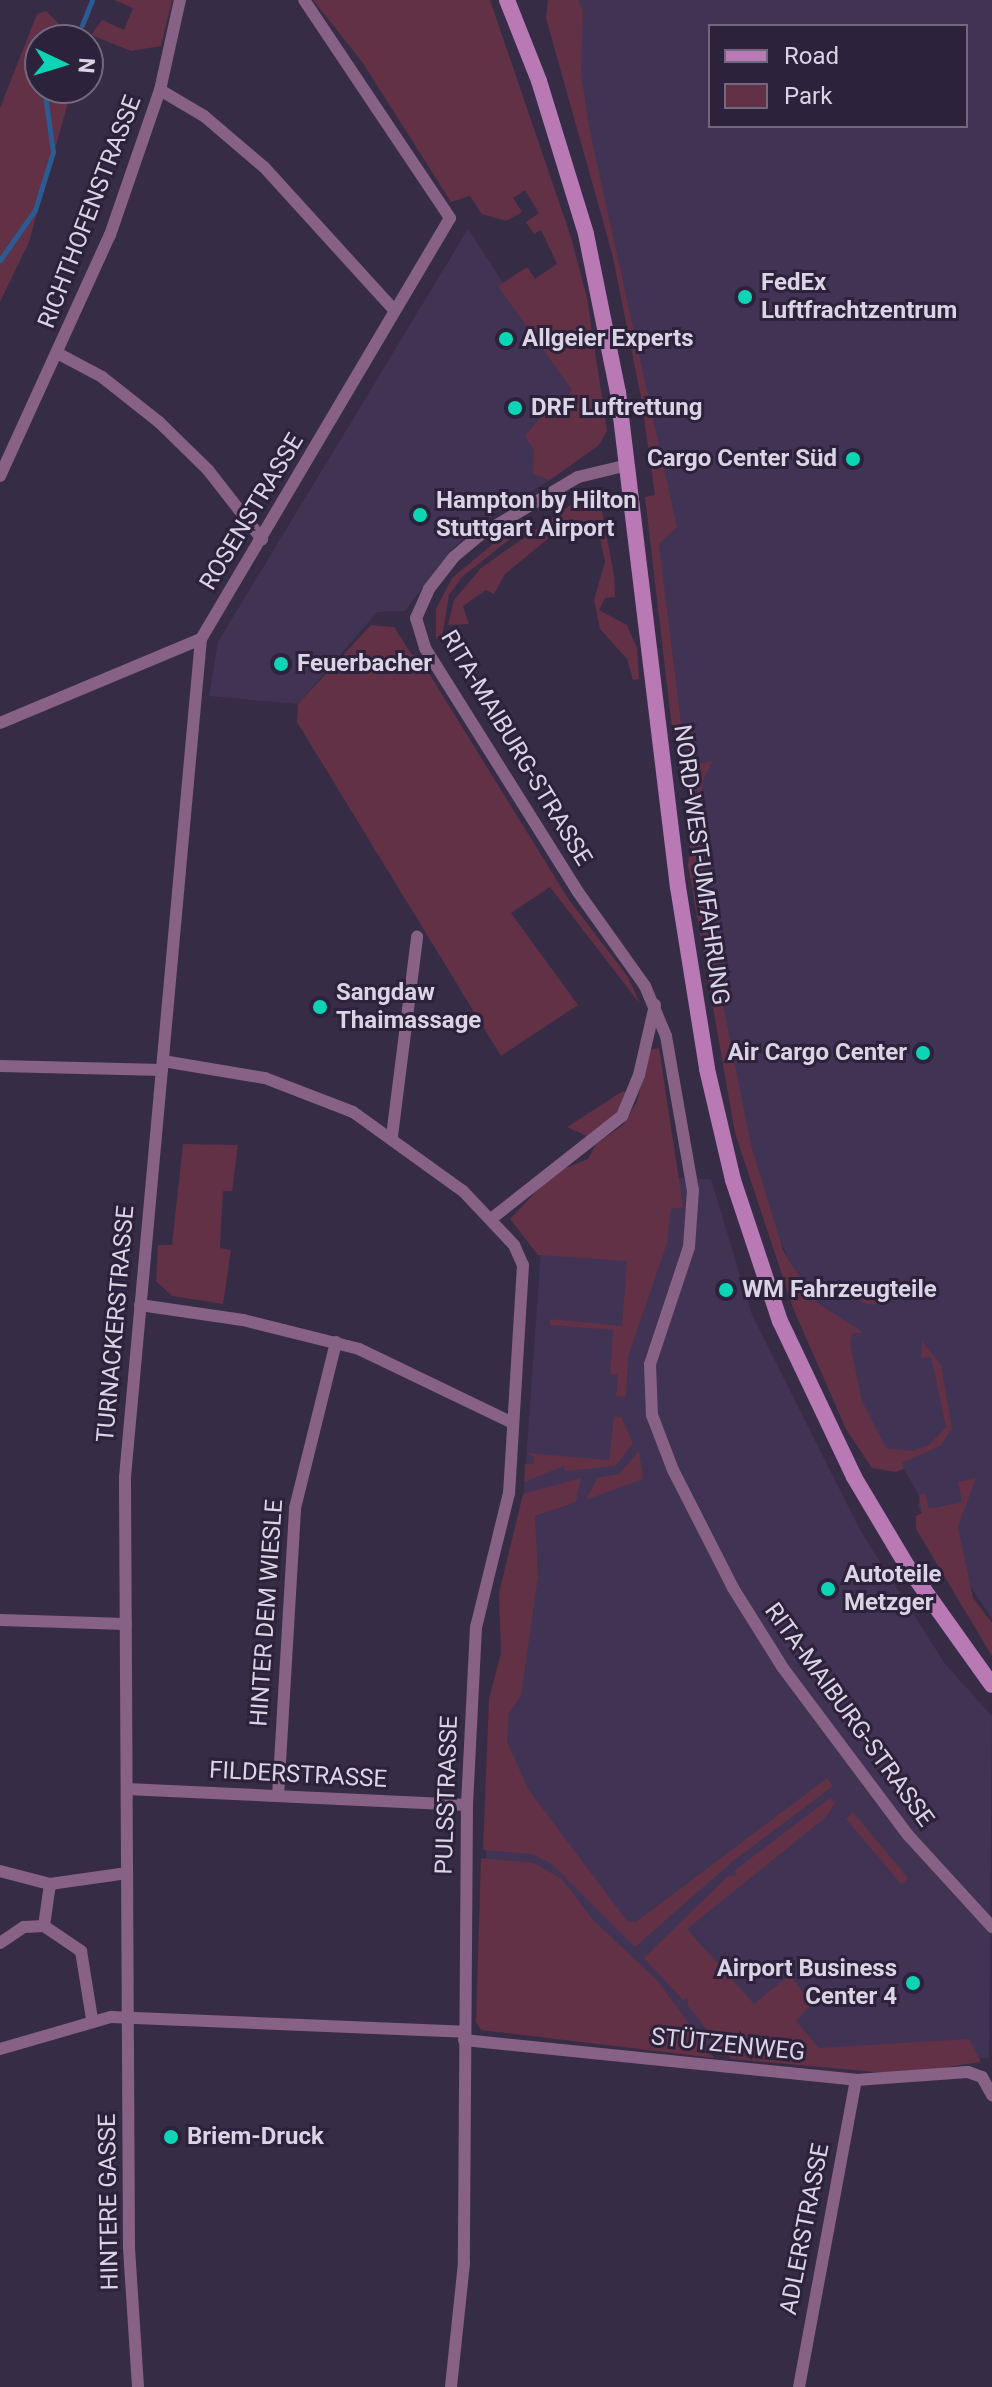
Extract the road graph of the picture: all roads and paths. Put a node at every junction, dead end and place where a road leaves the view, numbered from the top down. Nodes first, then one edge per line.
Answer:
1 (180, 0) edge
2 (304, 0) edge
3 (507, 0) edge
4 (160, 90) junction
5 (394, 310) junction
6 (59, 354) junction
7 (628, 465) junction
8 (0, 476) edge
9 (262, 539) junction
10 (201, 639) junction
11 (0, 723) edge
12 (417, 937) dead end
13 (655, 1005) junction
14 (162, 1065) junction
15 (0, 1066) edge
16 (392, 1136) junction
17 (491, 1219) junction
18 (140, 1305) junction
19 (336, 1342) junction
20 (513, 1423) junction
21 (0, 1620) edge
22 (126, 1624) junction
23 (992, 1685) edge
24 (127, 1789) junction
25 (278, 1796) junction
26 (467, 1805) junction
27 (0, 1871) edge
28 (127, 1873) junction
29 (50, 1884) junction
30 (44, 1926) junction
31 (992, 1927) edge
32 (0, 1943) edge
33 (128, 2016) junction
34 (92, 2019) junction
35 (464, 2036) junction
36 (0, 2049) edge
37 (856, 2080) junction
38 (992, 2095) edge
39 (138, 2387) edge
40 (451, 2387) edge
41 (799, 2387) edge

1 - 4 street, RICHTHOFENSTRASSE
2 - 5 street, ROSENSTRASSE
3 - 7 main road, NORD-WEST-UMFAHRUNG
4 - 5 street
4 - 6 street, RICHTHOFENSTRASSE
5 - 9 street, ROSENSTRASSE
6 - 8 street, RICHTHOFENSTRASSE
6 - 9 street
7 - 13 street, RITA-MAIBURG-STRASSE
7 - 23 main road, NORD-WEST-UMFAHRUNG
9 - 10 street, ROSENSTRASSE
10 - 11 street
10 - 14 street, TURNACKERSTRASSE
12 - 16 street
13 - 17 street
13 - 31 street, RITA-MAIBURG-STRASSE
14 - 15 street, PULSSTRASSE
14 - 16 street, PULSSTRASSE
14 - 18 street, TURNACKERSTRASSE
16 - 17 street, PULSSTRASSE
17 - 20 street, PULSSTRASSE
18 - 19 street
18 - 22 street, TURNACKERSTRASSE
19 - 20 street
19 - 25 street, HINTER DEM WIESLE
20 - 26 street, PULSSTRASSE
21 - 22 street
22 - 24 street, TURNACKERSTRASSE
24 - 25 street, FILDERSTRASSE
24 - 28 street, TURNACKERSTRASSE
25 - 26 street, FILDERSTRASSE
26 - 35 street, PULSSTRASSE
27 - 29 street
28 - 29 street
28 - 33 street, TURNACKERSTRASSE
29 - 30 street
30 - 32 street
30 - 34 street
33 - 34 street, STÜTZENWEG
33 - 35 street, STÜTZENWEG
33 - 39 street, HINTERE GASSE
34 - 36 street, STÜTZENWEG
35 - 37 street, STÜTZENWEG
35 - 40 street, PULSSTRASSE
37 - 38 street, STÜTZENWEG
37 - 41 street, ADLERSTRASSE

